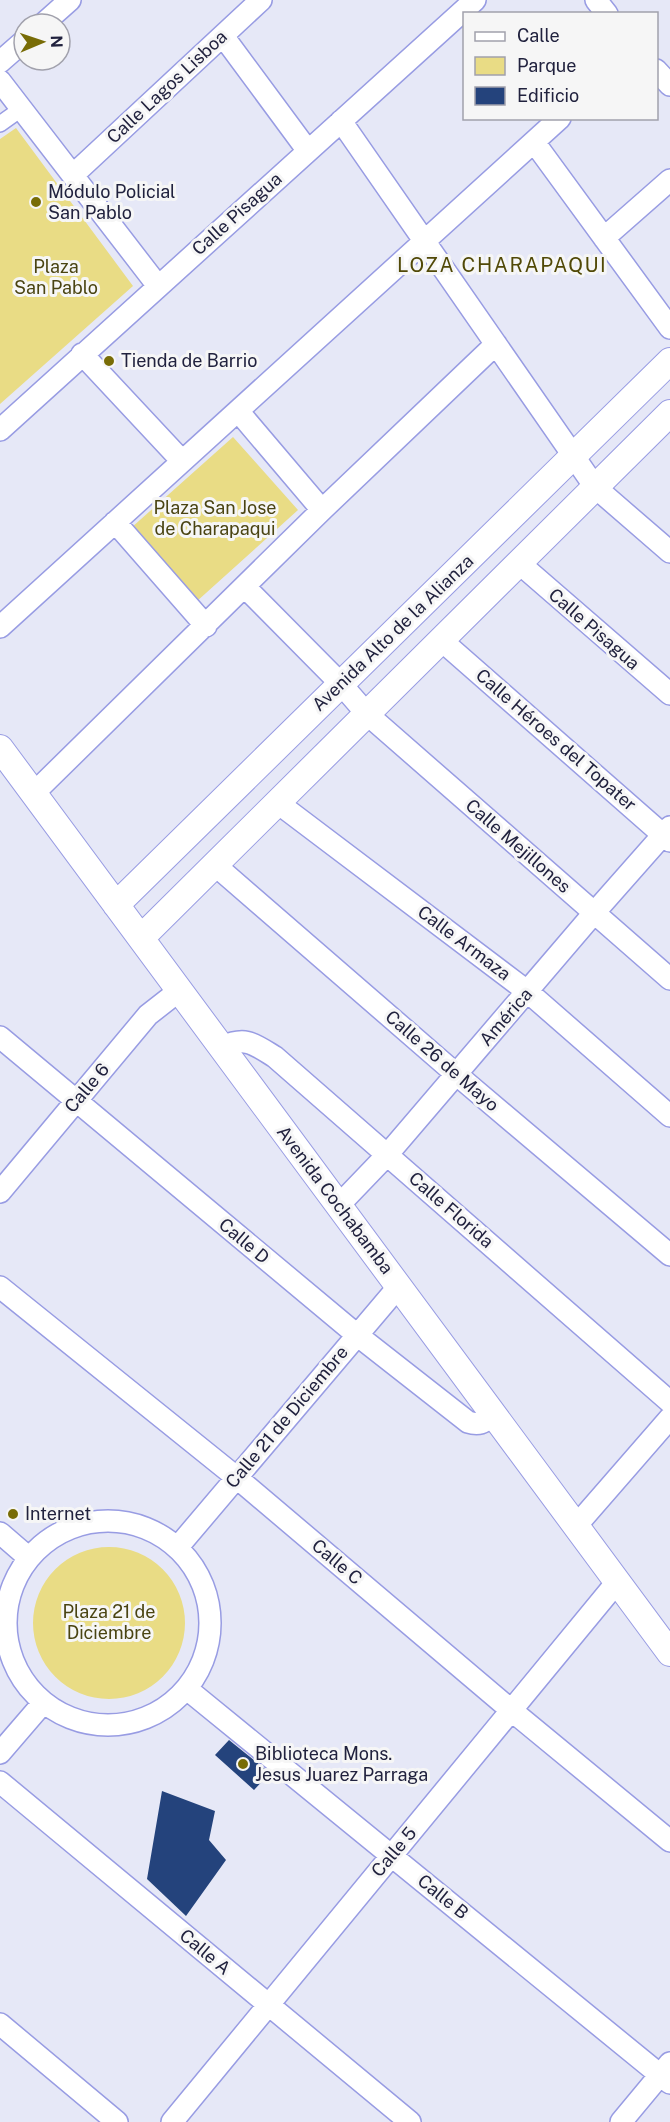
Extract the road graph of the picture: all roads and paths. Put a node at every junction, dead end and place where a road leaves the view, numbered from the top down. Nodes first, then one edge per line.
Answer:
1 (70, 0) edge
2 (261, 0) edge
3 (475, 0) edge
4 (596, 0) edge
5 (454, 7) edge
6 (56, 12) edge
7 (605, 12) edge
8 (223, 36) junction
9 (12, 52) edge
10 (0, 62) edge
11 (658, 71) edge
12 (0, 81) edge
13 (670, 85) edge
14 (21, 109) junction
15 (558, 120) edge
16 (341, 121) junction
17 (0, 124) edge
18 (534, 142) junction
19 (308, 150) junction
20 (73, 175) junction
21 (670, 180) edge
22 (604, 238) junction
23 (425, 240) junction
24 (158, 286) junction
25 (670, 328) edge
26 (496, 344) junction
27 (82, 354) junction
28 (670, 361) edge
29 (238, 411) junction
30 (670, 414) edge
31 (0, 430) edge
32 (574, 455) junction
33 (182, 461) junction
34 (595, 487) junction
35 (322, 510) junction
36 (115, 522) junction
37 (670, 552) edge
38 (519, 563) junction
39 (245, 587) junction
40 (206, 626) junction
41 (0, 627) edge
42 (441, 640) junction
43 (341, 684) junction
44 (670, 694) edge
45 (367, 714) junction
46 (2, 755) edge
47 (34, 793) junction
48 (278, 803) junction
49 (668, 834) edge
50 (215, 865) junction
51 (116, 905) junction
52 (594, 913) junction
53 (141, 938) junction
54 (670, 979) edge
55 (180, 990) junction
56 (528, 992) junction
57 (0, 1037) edge
58 (222, 1047) junction
59 (456, 1074) junction
60 (76, 1101) junction
61 (670, 1116) edge
62 (387, 1155) junction
63 (0, 1192) edge
64 (339, 1205) junction
65 (670, 1255) edge
66 (399, 1286) junction
67 (0, 1287) edge
68 (357, 1335) junction
69 (670, 1402) edge
70 (494, 1415) junction
71 (670, 1418) edge
72 (236, 1477) junction
73 (576, 1526) junction
74 (0, 1533) edge
75 (177, 1548) junction
76 (29, 1558) junction
77 (617, 1582) junction
78 (669, 1649) edge
79 (187, 1689) junction
80 (43, 1703) junction
81 (511, 1710) junction
82 (0, 1753) edge
83 (0, 1782) edge
84 (670, 1841) edge
85 (392, 1855) junction
86 (269, 2004) junction
87 (0, 2024) edge
88 (667, 2073) edge
89 (117, 2122) edge
90 (172, 2122) edge
91 (410, 2122) edge
92 (621, 2122) edge

1 - 6 street
2 - 8 street, Calle Lagos Lisboa
3 - 5 street, Calle Pisagua
4 - 7 street
5 - 16 street, Calle Pisagua
8 - 19 street
8 - 20 street, Calle Lagos Lisboa
9 - 10 street
11 - 13 street
12 - 14 street
14 - 17 street
14 - 20 street
15 - 18 street
16 - 19 street, Calle Pisagua
16 - 23 street
18 - 22 street
18 - 23 street
19 - 24 street, Calle Pisagua
20 - 24 street
21 - 22 street
22 - 25 street
23 - 26 street
23 - 29 street
24 - 27 street, Calle Pisagua
26 - 32 street
26 - 35 street
27 - 31 street, Calle Pisagua
27 - 33 street
28 - 32 street, Avenida Alto de la Alianza
29 - 33 street
29 - 35 street
30 - 34 street, Avenida Alto de la Alianza
32 - 34 street
32 - 43 street, Avenida Alto de la Alianza
33 - 36 street
34 - 37 street
34 - 38 street, Avenida Alto de la Alianza
35 - 39 street
36 - 40 street
36 - 41 street
38 - 42 street, Avenida Alto de la Alianza
38 - 44 street, Calle Pisagua
39 - 40 street
39 - 43 street, Calle Mejillones
40 - 47 street
42 - 45 street, Avenida Alto de la Alianza
42 - 49 street, Calle Héroes del Topater
43 - 45 street, Calle Mejillones
43 - 51 street, Avenida Alto de la Alianza
45 - 48 street, Avenida Alto de la Alianza
45 - 52 street, Calle Mejillones
46 - 47 street, Avenida Cochabamba
47 - 51 street, Avenida Cochabamba
48 - 50 street, Avenida Alto de la Alianza
48 - 56 street, Calle Armaza
49 - 52 street, América
50 - 53 street, Avenida Alto de la Alianza
50 - 59 street, Calle 26 de Mayo
51 - 53 street, Avenida Cochabamba
52 - 54 street, Calle Mejillones
52 - 56 street, América
53 - 55 street, Avenida Cochabamba
55 - 58 street, Avenida Cochabamba
55 - 60 street, Calle 6
56 - 59 street, América
56 - 61 street, Calle Armaza
57 - 60 street, Calle D
58 - 62 street, Calle Florida
58 - 64 street, Avenida Cochabamba
59 - 62 street, América
59 - 65 street, Calle 26 de Mayo
60 - 63 street, Calle 6
60 - 68 street, Calle D
62 - 64 street, América
62 - 69 street, Calle Florida
64 - 66 street, Avenida Cochabamba
66 - 68 street, Calle 21 de Diciembre
66 - 70 street, Avenida Cochabamba
67 - 72 street, Calle C
68 - 70 street, Calle D
68 - 72 street, Calle 21 de Diciembre
70 - 73 street, Avenida Cochabamba
71 - 73 street
72 - 75 street, Calle 21 de Diciembre
72 - 81 street, Calle C
73 - 77 street, Avenida Cochabamba
74 - 76 street
75 - 76 street
75 - 79 street
76 - 80 street
77 - 78 street, Avenida Cochabamba
77 - 81 street, Calle 5
79 - 80 street
79 - 85 street, Calle B
80 - 82 street
81 - 84 street, Calle C
81 - 85 street, Calle 5
83 - 86 street, Calle A
85 - 86 street, Calle 5
85 - 88 street, Calle B
86 - 90 street, Calle 5
86 - 91 street, Calle A
87 - 89 street
88 - 92 street

